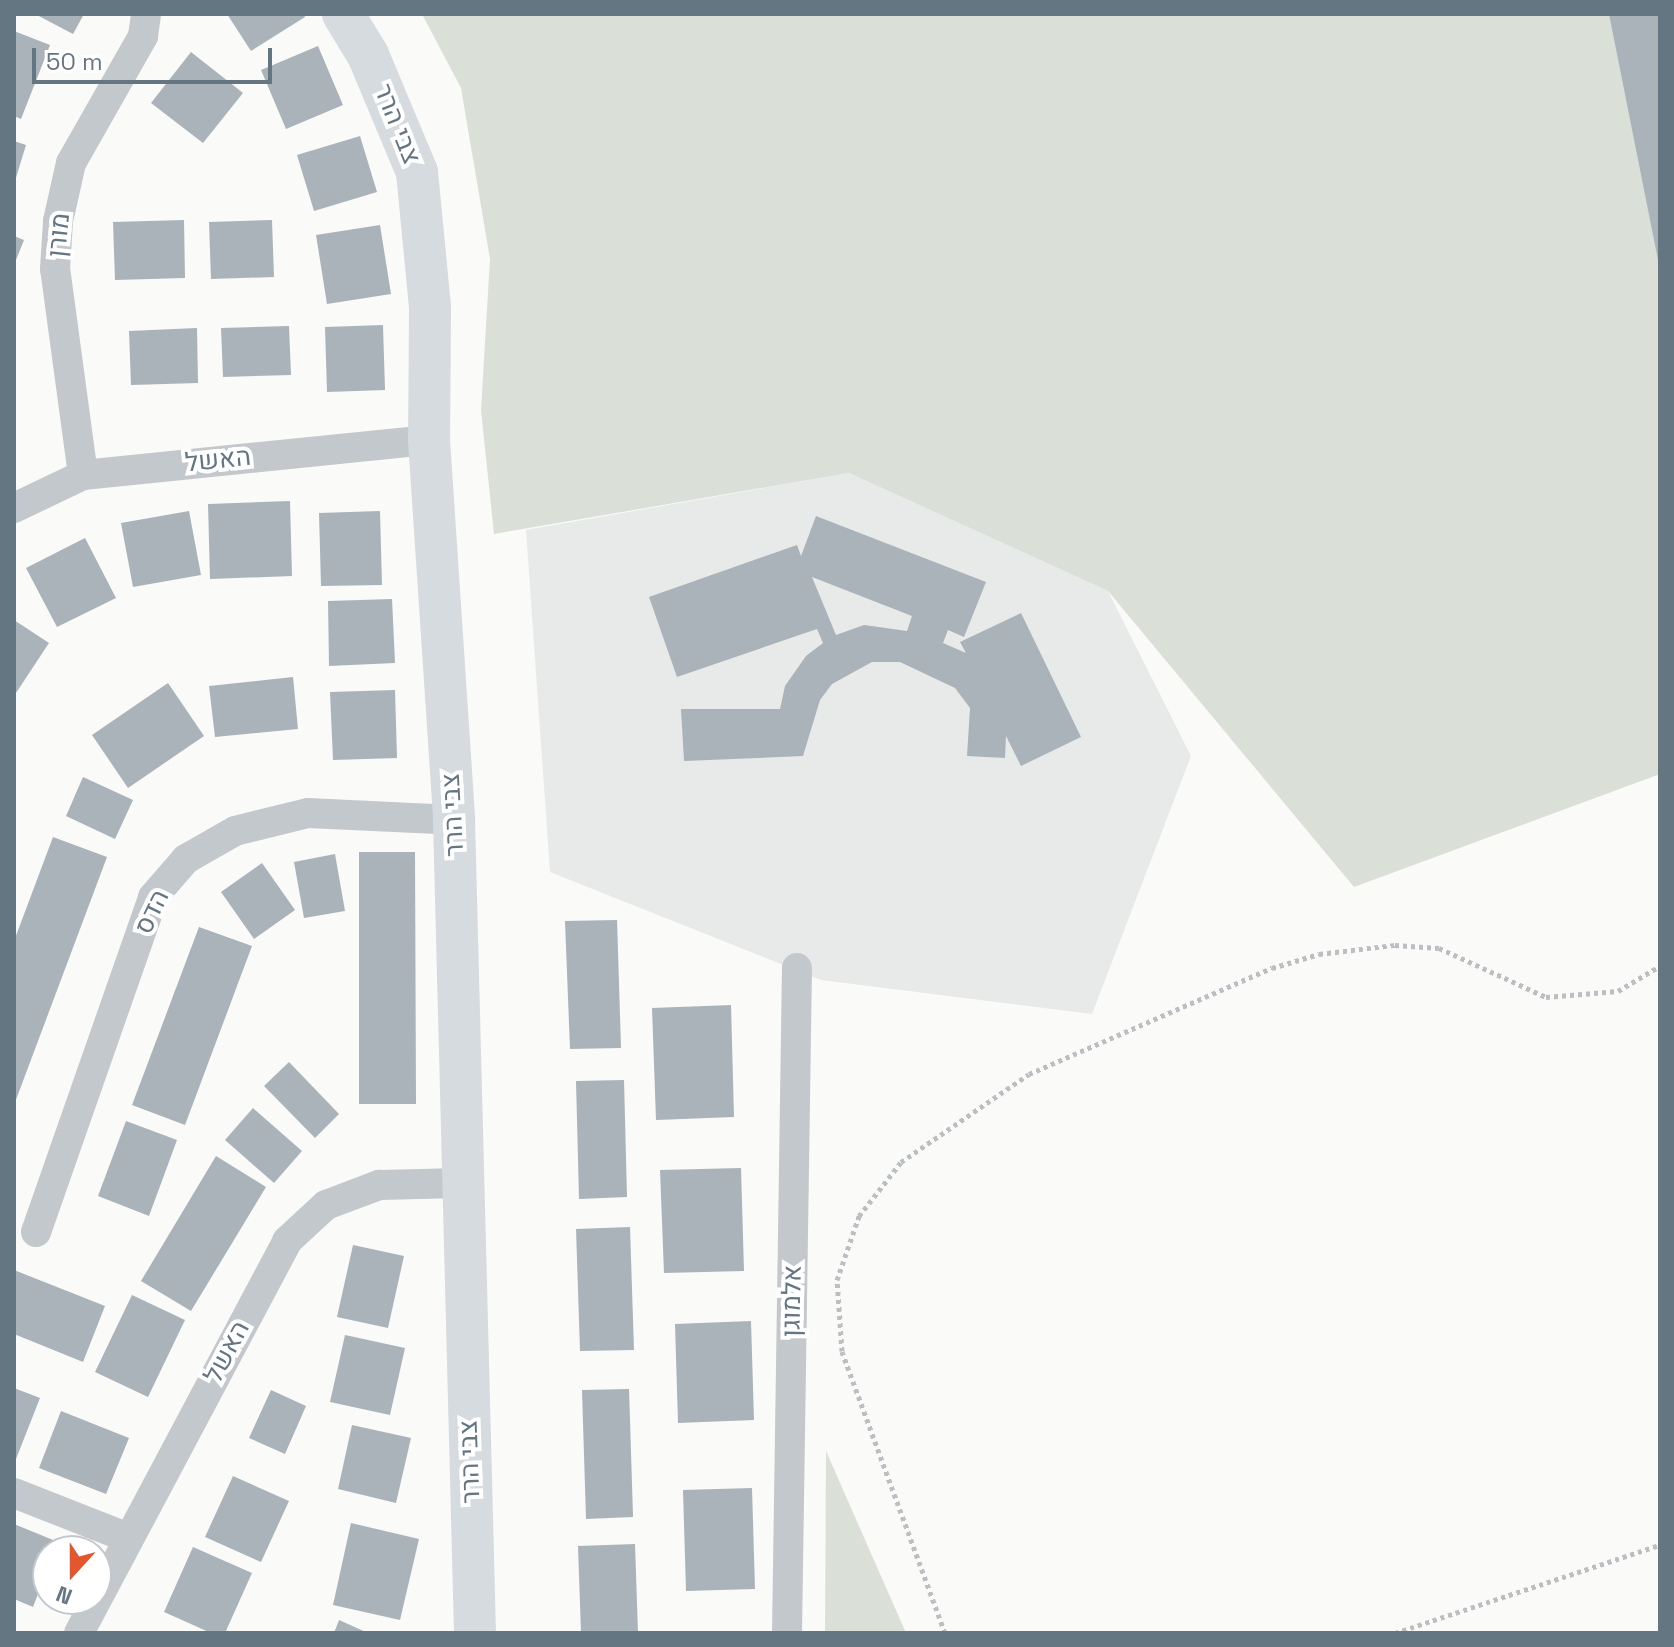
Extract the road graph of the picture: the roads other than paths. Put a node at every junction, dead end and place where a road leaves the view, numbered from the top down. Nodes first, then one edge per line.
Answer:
1 (146, 14) edge
2 (343, 14) edge
3 (429, 440) junction
4 (83, 475) junction
5 (14, 508) edge
6 (454, 820) junction
7 (797, 968) dead end
8 (461, 1183) junction
9 (36, 1232) dead end
10 (14, 1493) edge
11 (128, 1538) junction
12 (79, 1633) edge
13 (475, 1633) edge
14 (787, 1633) edge

1 - 4 street, מורן
2 - 3 street, צבי הרר
3 - 4 street, האשל
3 - 6 street, צבי הרר
4 - 5 street, האשל
6 - 8 street, צבי הרר
6 - 9 street, הדס
7 - 14 street, אלמוגן
8 - 11 street, האשל
8 - 13 street, צבי הרר
10 - 11 street
11 - 12 street, האשל

